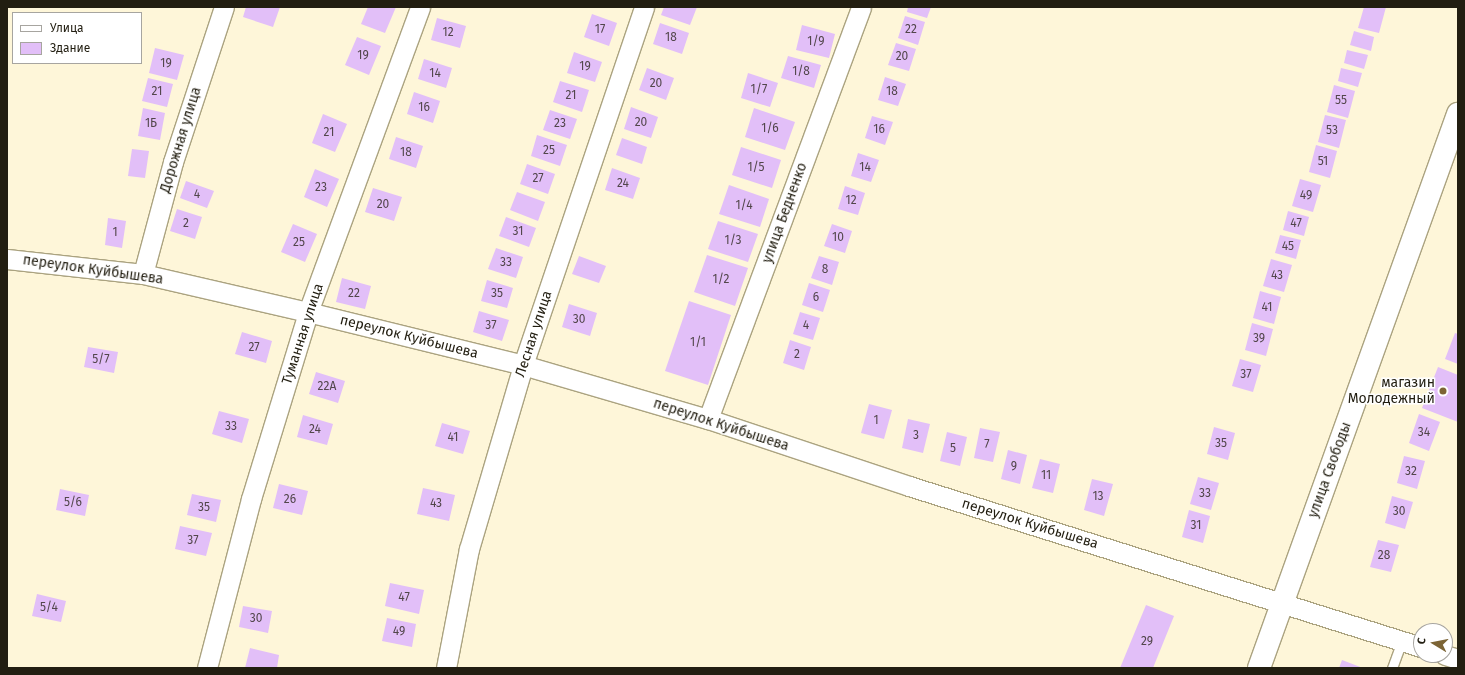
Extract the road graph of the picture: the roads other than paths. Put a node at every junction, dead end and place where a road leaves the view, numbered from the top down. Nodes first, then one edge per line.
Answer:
1 (224, 7) edge
2 (420, 7) edge
3 (644, 7) edge
4 (861, 7) edge
5 (1458, 114) edge
6 (7, 259) edge
7 (142, 274) junction
8 (308, 312) junction
9 (523, 365) junction
10 (708, 419) junction
11 (1283, 603) junction
12 (1402, 641) junction
13 (1413, 644) edge
14 (207, 668) edge
15 (446, 668) edge
16 (1259, 668) edge
17 (1392, 668) edge

1 - 7 street, Дорожная улица
2 - 8 street, Туманная улица
3 - 9 street, Лесная улица
4 - 10 street, улица Бедненко
5 - 11 main road, улица Свободы
6 - 7 street, переулок Куйбышева
7 - 8 street, переулок Куйбышева
8 - 9 street, переулок Куйбышева
8 - 14 street, Туманная улица
9 - 10 street, переулок Куйбышева
9 - 15 street, Лесная улица
10 - 11 street, переулок Куйбышева
11 - 12 street, переулок Куйбышева
11 - 16 main road, улица Свободы
12 - 13 street, переулок Куйбышева
12 - 17 lane

